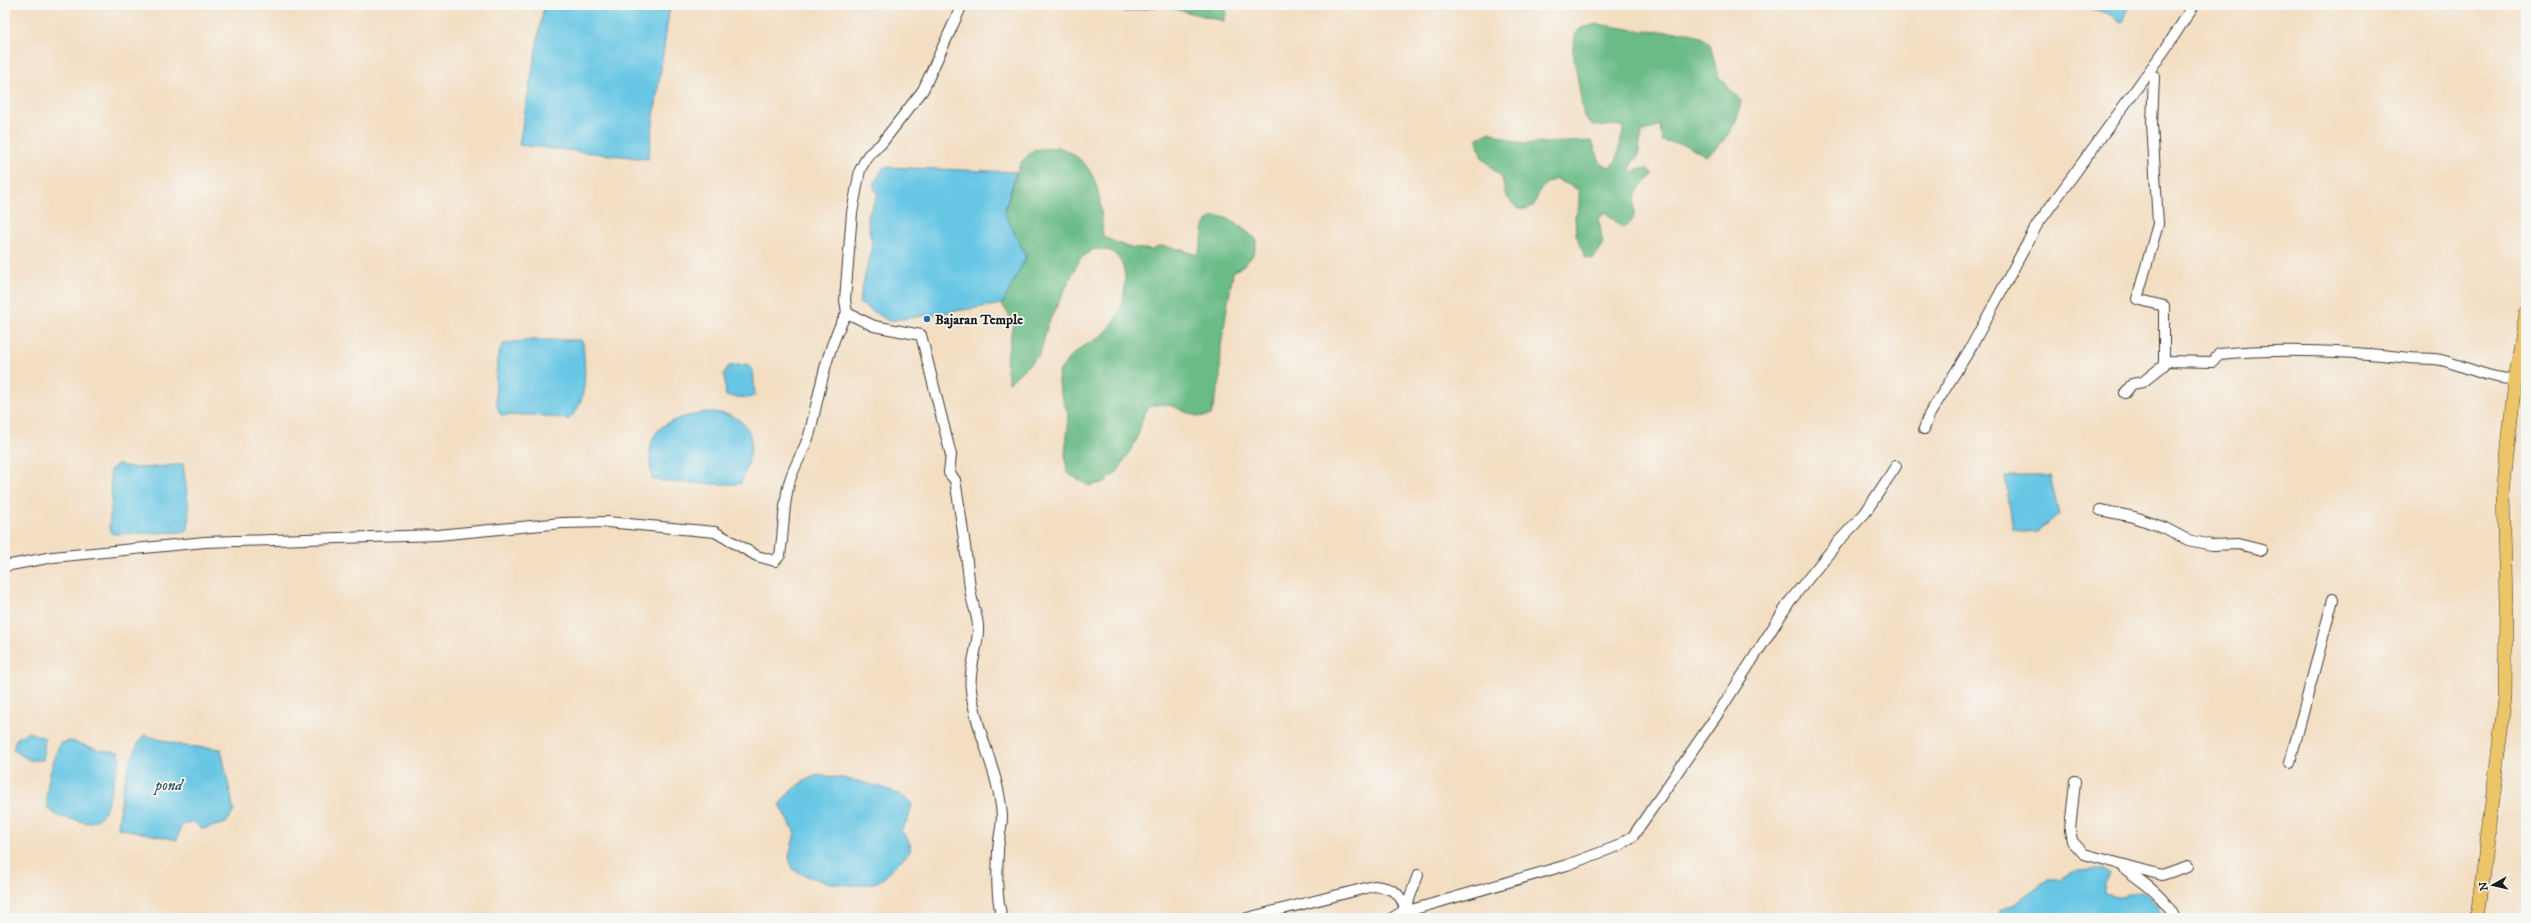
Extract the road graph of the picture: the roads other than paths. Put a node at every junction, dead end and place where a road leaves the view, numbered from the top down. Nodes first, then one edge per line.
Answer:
1 (962, 5) edge
2 (2194, 5) edge
3 (2154, 76) dead end
4 (847, 313) junction
5 (2526, 313) edge
6 (2164, 361) junction
7 (2521, 379) edge
8 (2125, 393) dead end
9 (1924, 429) dead end
10 (1896, 466) dead end
11 (2100, 510) dead end
12 (2262, 550) dead end
13 (5, 566) edge
14 (2333, 599) dead end
15 (2290, 762) dead end
16 (2075, 781) dead end
17 (2120, 865) junction
18 (2188, 866) dead end
19 (1418, 875) dead end
20 (1399, 914) edge
21 (1002, 918) edge
22 (1247, 918) edge
23 (2175, 918) edge
24 (2477, 918) edge

1 - 4 street
2 - 9 street
3 - 6 street
4 - 13 street
4 - 21 street
5 - 7 main road
6 - 7 street
6 - 8 street
7 - 24 main road
10 - 20 street
11 - 12 street
14 - 15 street
16 - 17 street
17 - 18 street
17 - 23 street
19 - 20 street
20 - 22 street

